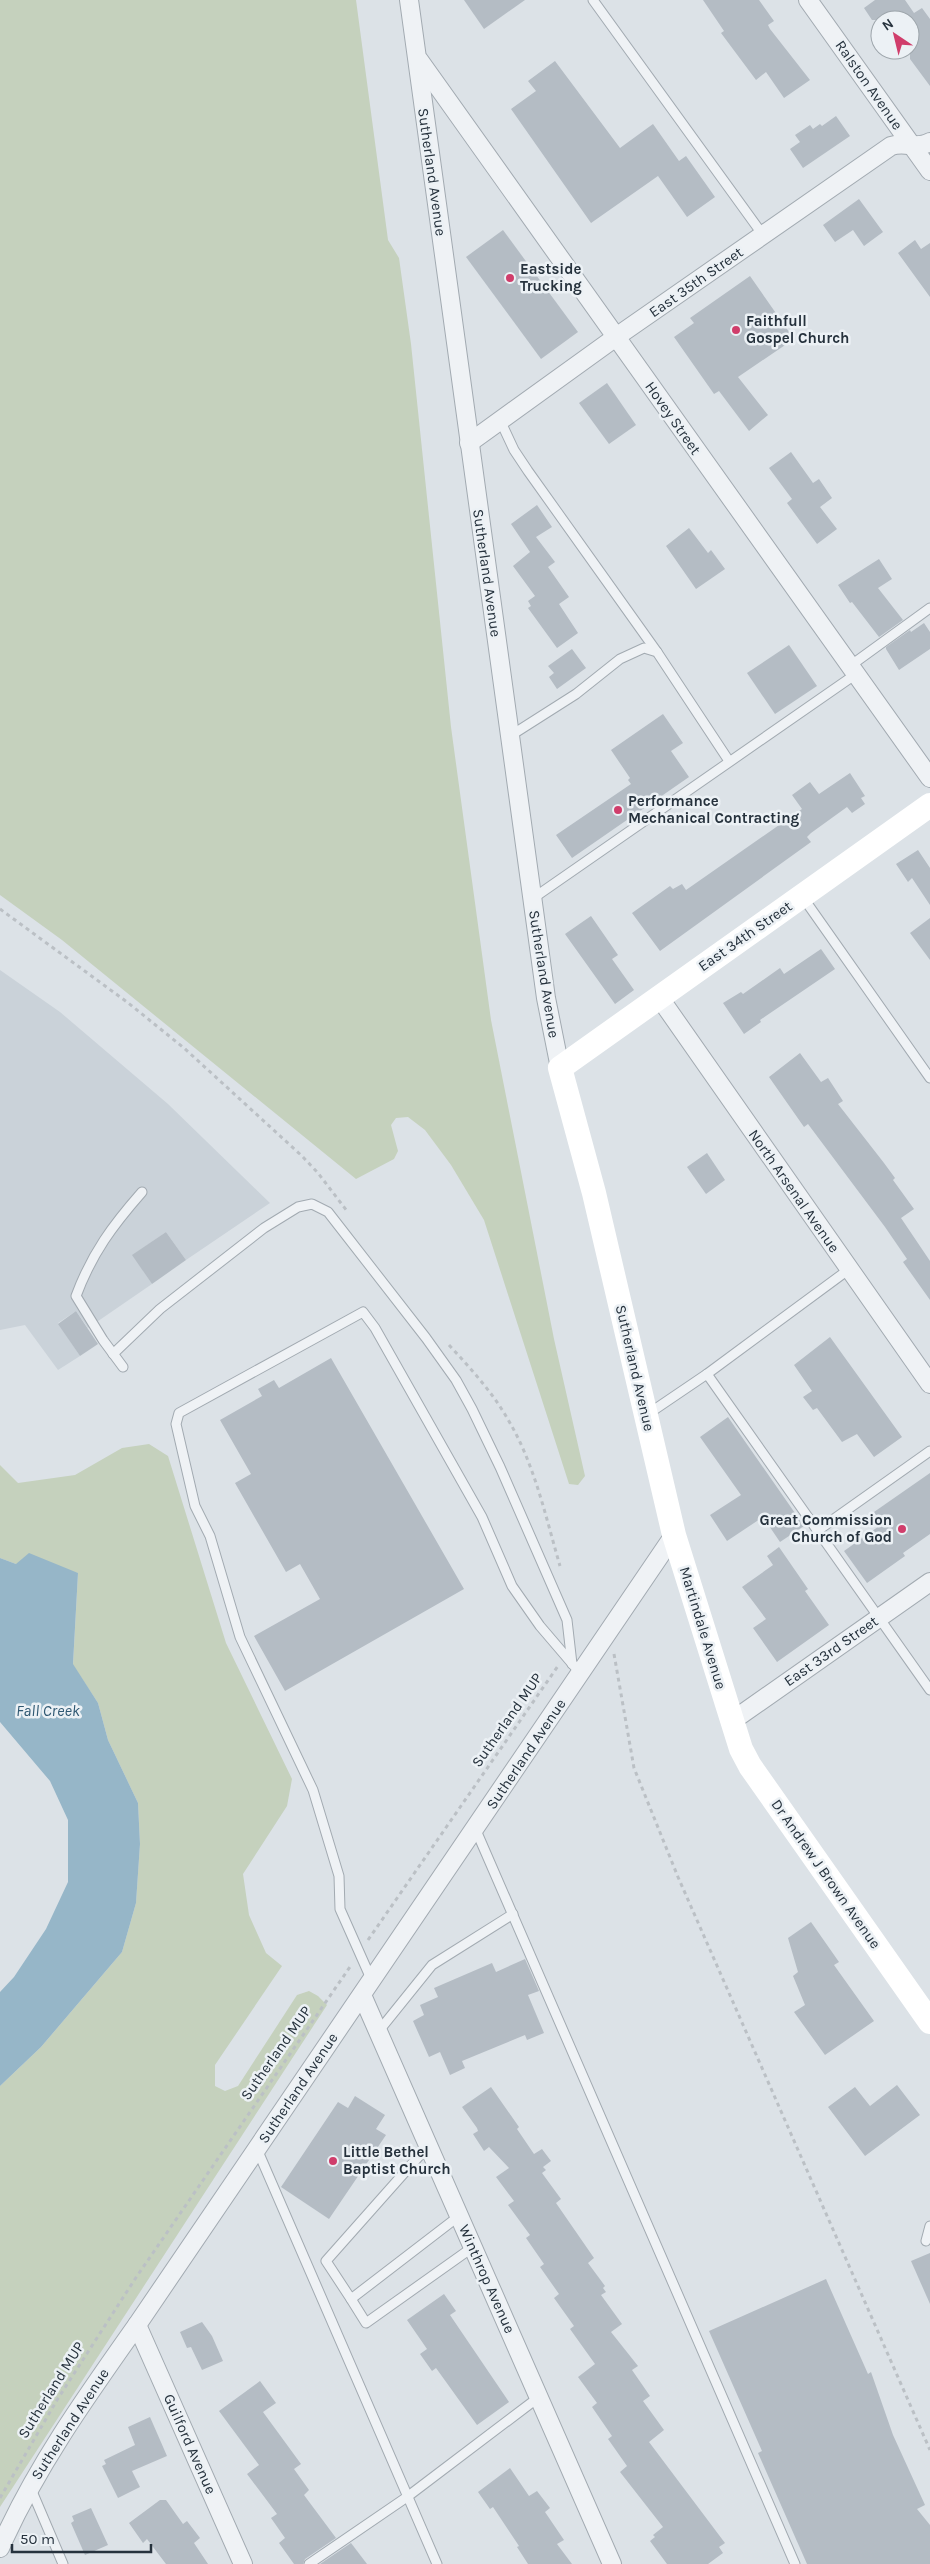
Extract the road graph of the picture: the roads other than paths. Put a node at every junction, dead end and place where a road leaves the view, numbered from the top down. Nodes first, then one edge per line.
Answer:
1 (409, 0) edge
2 (593, 0) edge
3 (808, 0) edge
4 (417, 57) junction
5 (930, 142) edge
6 (912, 146) junction
7 (930, 171) edge
8 (763, 235) junction
9 (616, 337) junction
10 (500, 420) junction
11 (469, 443) junction
12 (930, 608) edge
13 (656, 652) junction
14 (853, 670) junction
15 (510, 736) junction
16 (729, 761) junction
17 (930, 778) edge
18 (930, 805) edge
19 (802, 896) junction
20 (532, 899) junction
21 (659, 997) junction
22 (560, 1068) junction
23 (930, 1078) edge
24 (142, 1192) dead end
25 (848, 1270) junction
26 (113, 1354) junction
27 (123, 1367) dead end
28 (707, 1374) junction
29 (930, 1384) edge
30 (646, 1415) junction
31 (930, 1451) edge
32 (817, 1531) junction
33 (674, 1535) junction
34 (930, 1582) edge
35 (878, 1618) junction
36 (576, 1669) junction
37 (930, 1690) edge
38 (732, 1721) junction
39 (475, 1828) junction
40 (513, 1914) junction
41 (367, 1988) junction
42 (930, 2022) edge
43 (378, 2032) junction
44 (428, 2146) junction
45 (256, 2149) junction
46 (459, 2216) junction
47 (930, 2226) edge
48 (926, 2241) dead end
49 (472, 2246) junction
50 (351, 2299) junction
51 (137, 2325) junction
52 (539, 2397) junction
53 (30, 2487) junction
54 (407, 2497) junction
55 (0, 2548) edge
56 (63, 2564) edge
57 (243, 2564) edge
58 (308, 2564) edge
59 (437, 2564) edge
60 (612, 2564) edge
61 (795, 2564) edge

1 - 4 street, Sutherland Avenue
2 - 8 lane
3 - 6 street, Ralston Avenue
4 - 9 street, Hovey Street
4 - 11 street, Sutherland Avenue
5 - 6 street, East 35th Street
6 - 7 street, Ralston Avenue
6 - 8 street, East 35th Street
8 - 9 street, East 35th Street
9 - 10 street, East 35th Street
9 - 14 street, Hovey Street
10 - 11 street, East 35th Street
10 - 13 lane
11 - 15 street, Sutherland Avenue
12 - 14 lane
13 - 15 lane
13 - 16 lane
14 - 16 lane
14 - 17 street, Hovey Street
15 - 20 street, Sutherland Avenue
16 - 20 lane
18 - 19 main road, East 34th Street
19 - 21 main road, East 34th Street
19 - 23 lane
20 - 22 street, Sutherland Avenue
21 - 22 main road, East 34th Street
21 - 25 street, North Arsenal Avenue
22 - 30 main road, Sutherland Avenue
24 - 26 lane
25 - 28 lane
25 - 29 street, North Arsenal Avenue
26 - 27 lane
26 - 36 lane
28 - 30 lane
28 - 32 lane
30 - 33 main road, Sutherland Avenue
31 - 32 lane
32 - 35 lane
33 - 36 street, Sutherland Avenue
33 - 38 main road, Martindale Avenue
34 - 35 street, East 33rd Street
35 - 37 lane
35 - 38 street, East 33rd Street
36 - 39 street, Sutherland Avenue
36 - 41 lane
38 - 42 main road, Dr Andrew J Brown Avenue
39 - 40 lane
39 - 41 street, Sutherland Avenue
40 - 43 lane
40 - 61 lane
41 - 43 street, Winthrop Avenue
41 - 45 street, Sutherland Avenue
43 - 44 street, Winthrop Avenue
44 - 46 street, Winthrop Avenue
44 - 50 lane
45 - 51 street, Sutherland Avenue
45 - 54 lane
46 - 49 street, Winthrop Avenue
46 - 50 lane
47 - 48 lane
49 - 50 lane
49 - 52 street, Winthrop Avenue
51 - 53 street, Sutherland Avenue
51 - 57 street, Guilford Avenue
52 - 54 lane
52 - 60 street, Winthrop Avenue
53 - 55 street, Sutherland Avenue
53 - 56 lane
54 - 58 lane
54 - 59 lane

